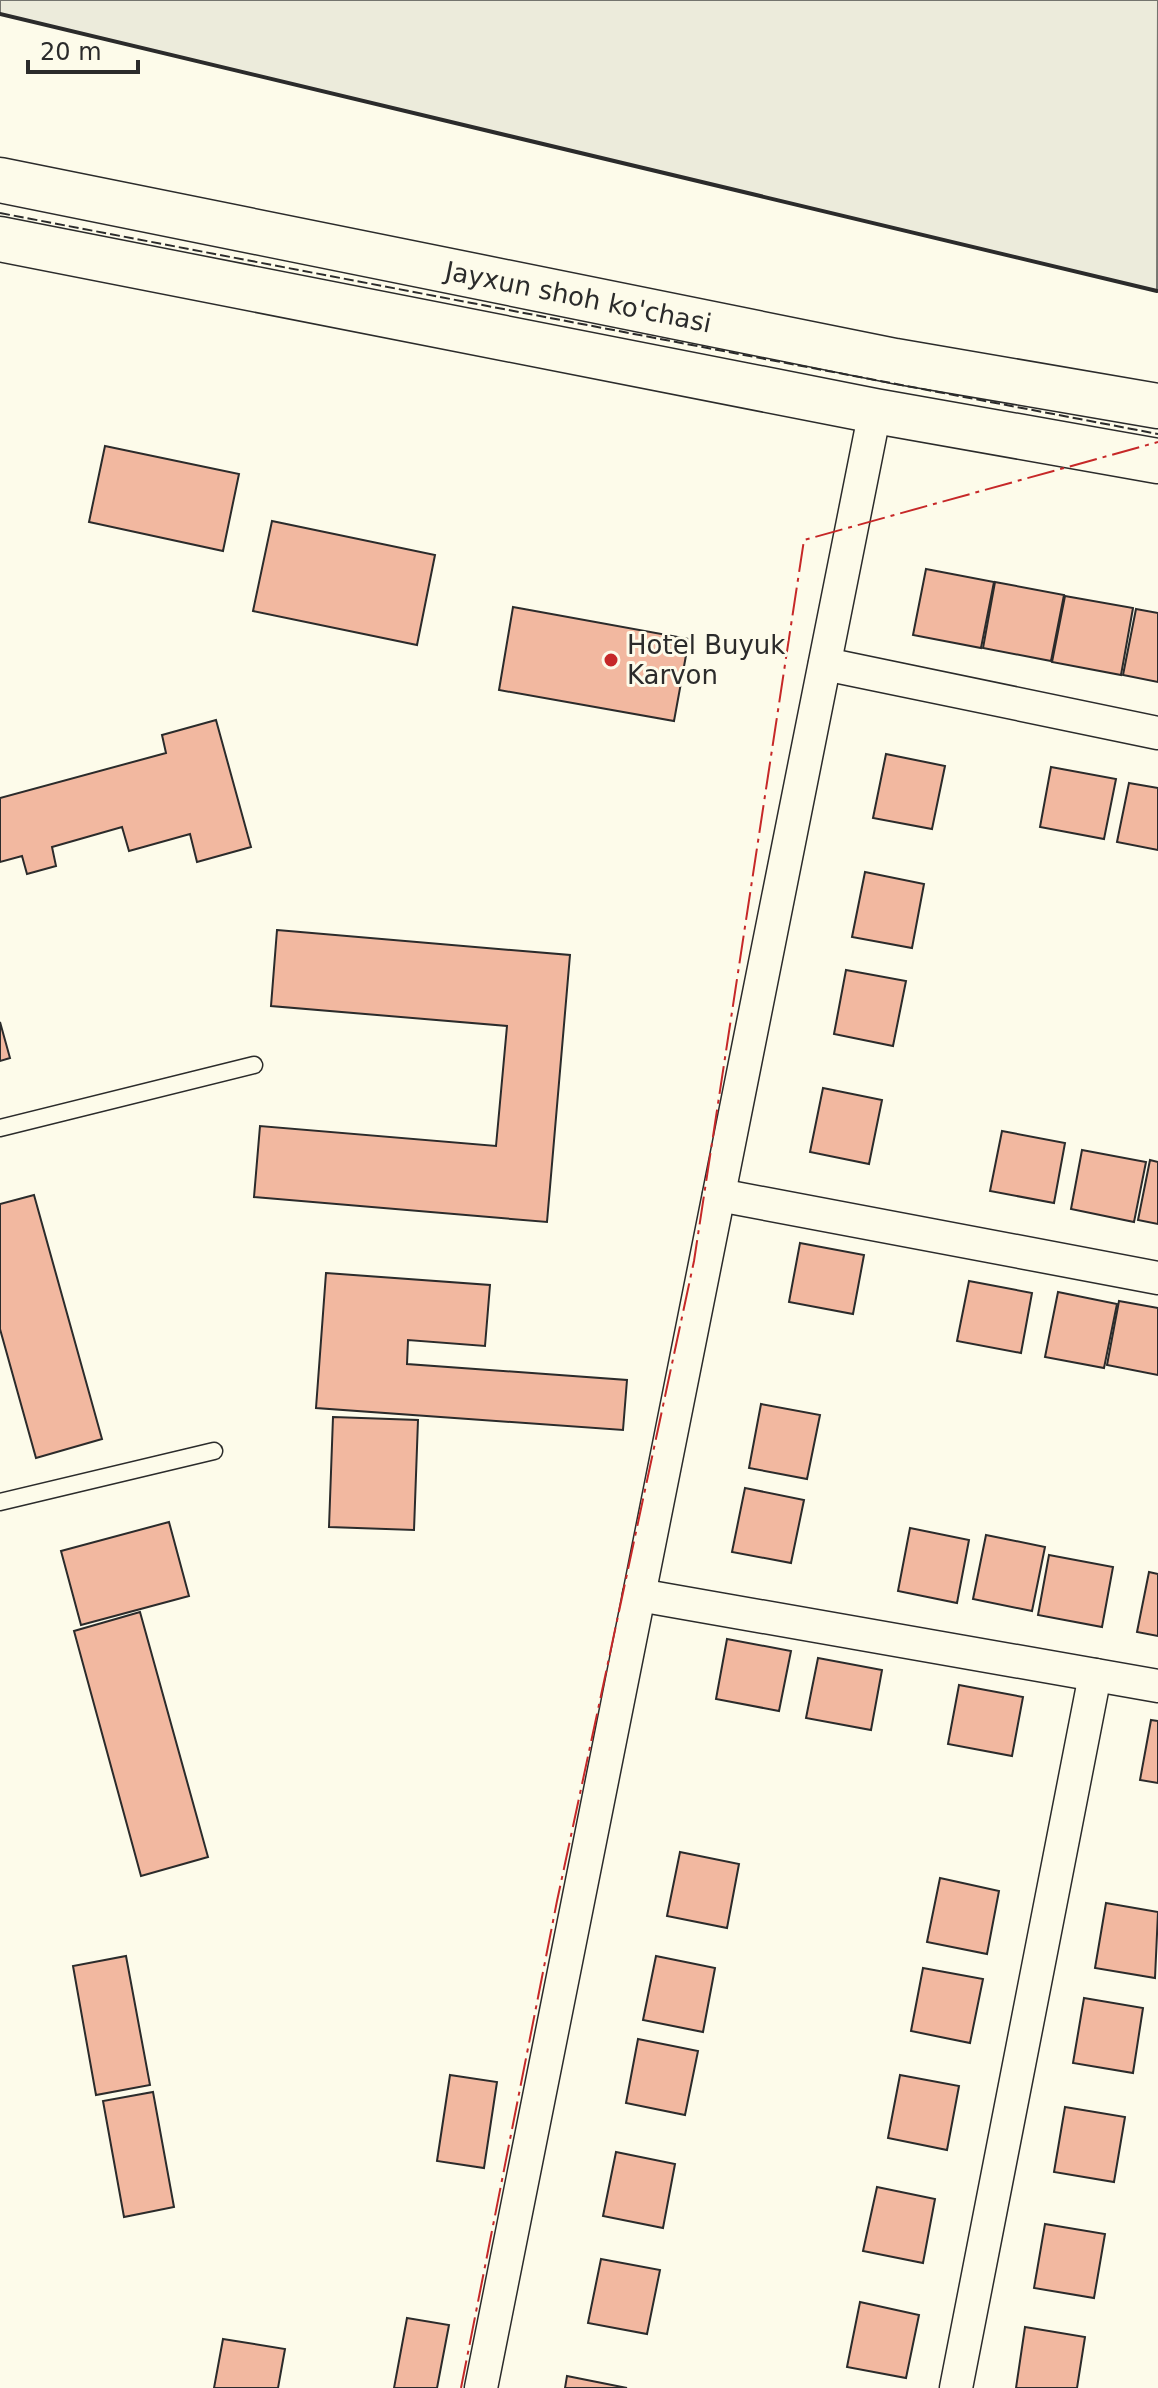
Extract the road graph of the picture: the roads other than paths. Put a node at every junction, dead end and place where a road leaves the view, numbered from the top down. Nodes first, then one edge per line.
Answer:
1 (0, 180) edge
2 (0, 239) edge
3 (1158, 406) edge
4 (875, 411) junction
5 (1158, 461) edge
6 (825, 664) junction
7 (1158, 733) edge
8 (254, 1065) dead end
9 (0, 1128) edge
10 (719, 1195) junction
11 (1158, 1278) edge
12 (214, 1451) dead end
13 (0, 1502) edge
14 (639, 1595) junction
15 (1095, 1675) junction
16 (1158, 1686) edge
17 (481, 2388) edge
18 (956, 2388) edge

1 - 3 highway, Jayxun shoh ko'chasi
2 - 4 highway, Jayxun shoh ko'chasi
4 - 5 highway, Jayxun shoh ko'chasi
4 - 6 street
6 - 7 street
6 - 10 street
8 - 9 lane
10 - 11 street
10 - 14 street
12 - 13 lane
14 - 15 street
14 - 17 street
15 - 16 street
15 - 18 street

